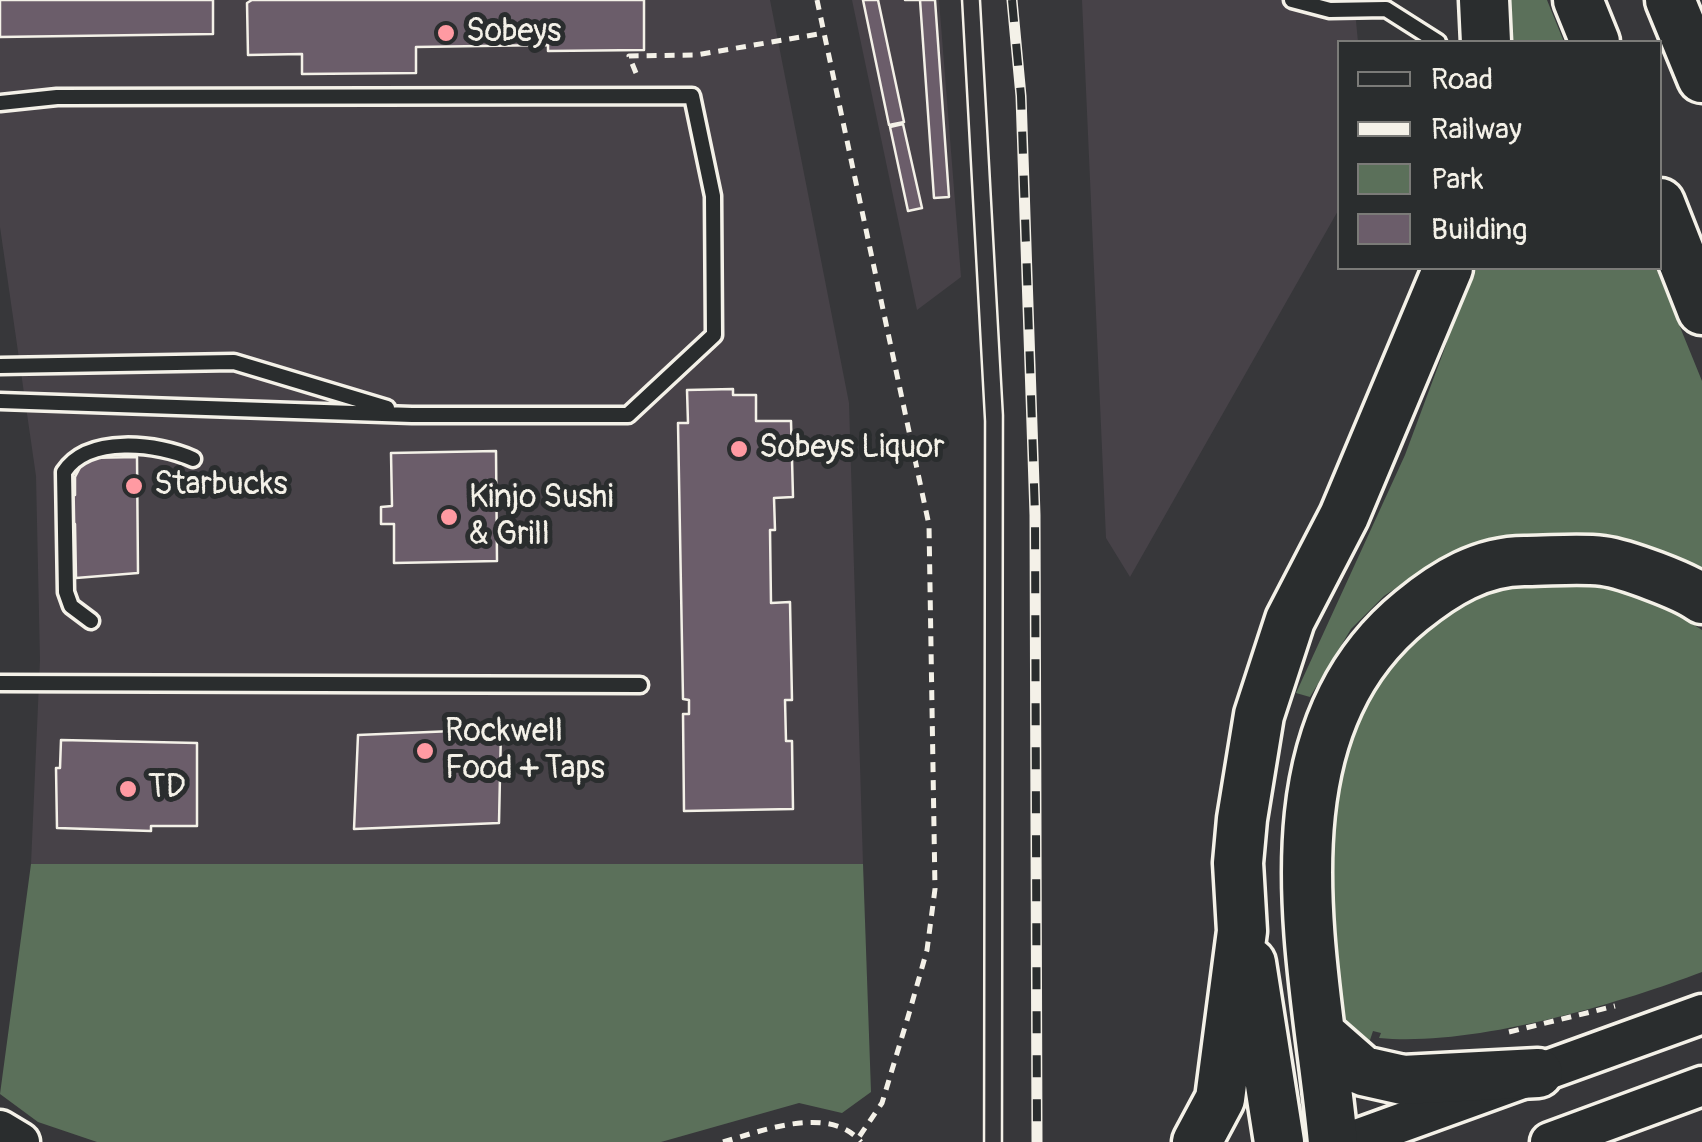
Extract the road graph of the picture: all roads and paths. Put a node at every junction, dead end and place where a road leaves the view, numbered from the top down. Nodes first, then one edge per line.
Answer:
1 (818, 0) edge
2 (1292, 0) edge
3 (1401, 0) edge
4 (1484, 0) edge
5 (1578, 0) edge
6 (1670, 0) edge
7 (1386, 9) junction
8 (824, 33) junction
9 (1435, 40) edge
10 (1486, 40) edge
11 (1594, 40) edge
12 (1702, 78) edge
13 (645, 95) junction
14 (0, 103) edge
15 (1662, 209) edge
16 (1447, 270) edge
17 (1702, 310) edge
18 (0, 366) edge
19 (0, 401) edge
20 (412, 414) junction
21 (193, 459) dead end
22 (1702, 599) edge
23 (91, 621) dead end
24 (0, 683) edge
25 (640, 685) dead end
26 (1242, 931) junction
27 (1622, 1004) dead end
28 (1702, 1014) edge
29 (1496, 1035) dead end
30 (1323, 1036) junction
31 (1538, 1073) junction
32 (1702, 1086) edge
33 (0, 1130) edge
34 (860, 1140) edge
35 (20, 1142) edge
36 (723, 1142) edge
37 (1197, 1142) edge
38 (1279, 1142) edge
39 (1333, 1142) edge
40 (1348, 1142) edge
41 (1550, 1142) edge

1 - 8 path
2 - 7 lane
3 - 7 lane
4 - 10 highway
5 - 11 highway
6 - 12 highway
7 - 9 lane
8 - 13 path
8 - 34 path
13 - 14 lane
13 - 20 lane
15 - 17 highway
16 - 26 highway
18 - 20 lane
19 - 20 lane
21 - 23 lane
22 - 30 highway
24 - 25 lane
26 - 37 highway
26 - 38 highway
27 - 29 path
28 - 31 main road
30 - 31 highway
30 - 39 highway
31 - 40 main road
32 - 41 main road
33 - 35 main road
34 - 36 path

